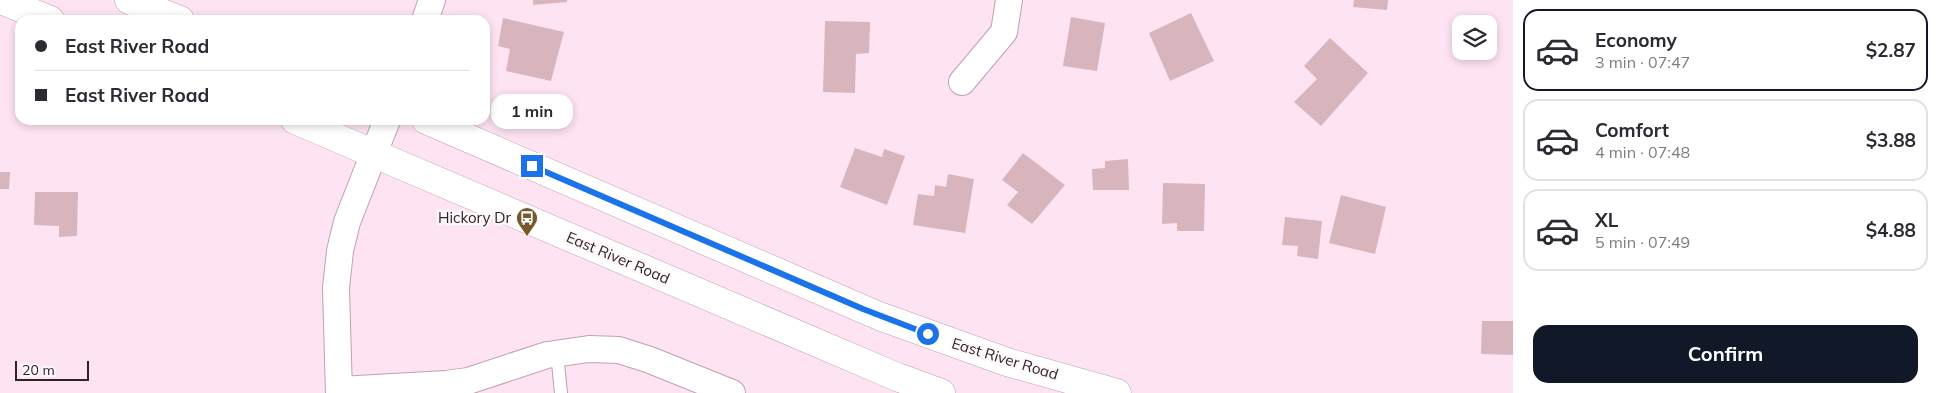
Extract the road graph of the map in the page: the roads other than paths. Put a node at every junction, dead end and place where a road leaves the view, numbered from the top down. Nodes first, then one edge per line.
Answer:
1 (1, 0) edge
2 (130, 0) edge
3 (432, 0) edge
4 (1009, 0) edge
5 (38, 15) edge
6 (168, 15) edge
7 (427, 15) edge
8 (962, 82) dead end
9 (307, 125) edge
10 (385, 125) edge
11 (438, 125) edge
12 (374, 152) junction
13 (557, 353) junction
14 (340, 391) edge
15 (561, 393) edge
16 (732, 393) edge
17 (941, 393) edge
18 (1117, 393) edge

1 - 5 main road
2 - 6 main road
3 - 7 street
4 - 8 street
9 - 12 main road, East River Road
10 - 12 street
11 - 18 main road, East River Road
12 - 14 street
12 - 17 main road, East River Road
13 - 14 street
13 - 15 lane
13 - 16 street

